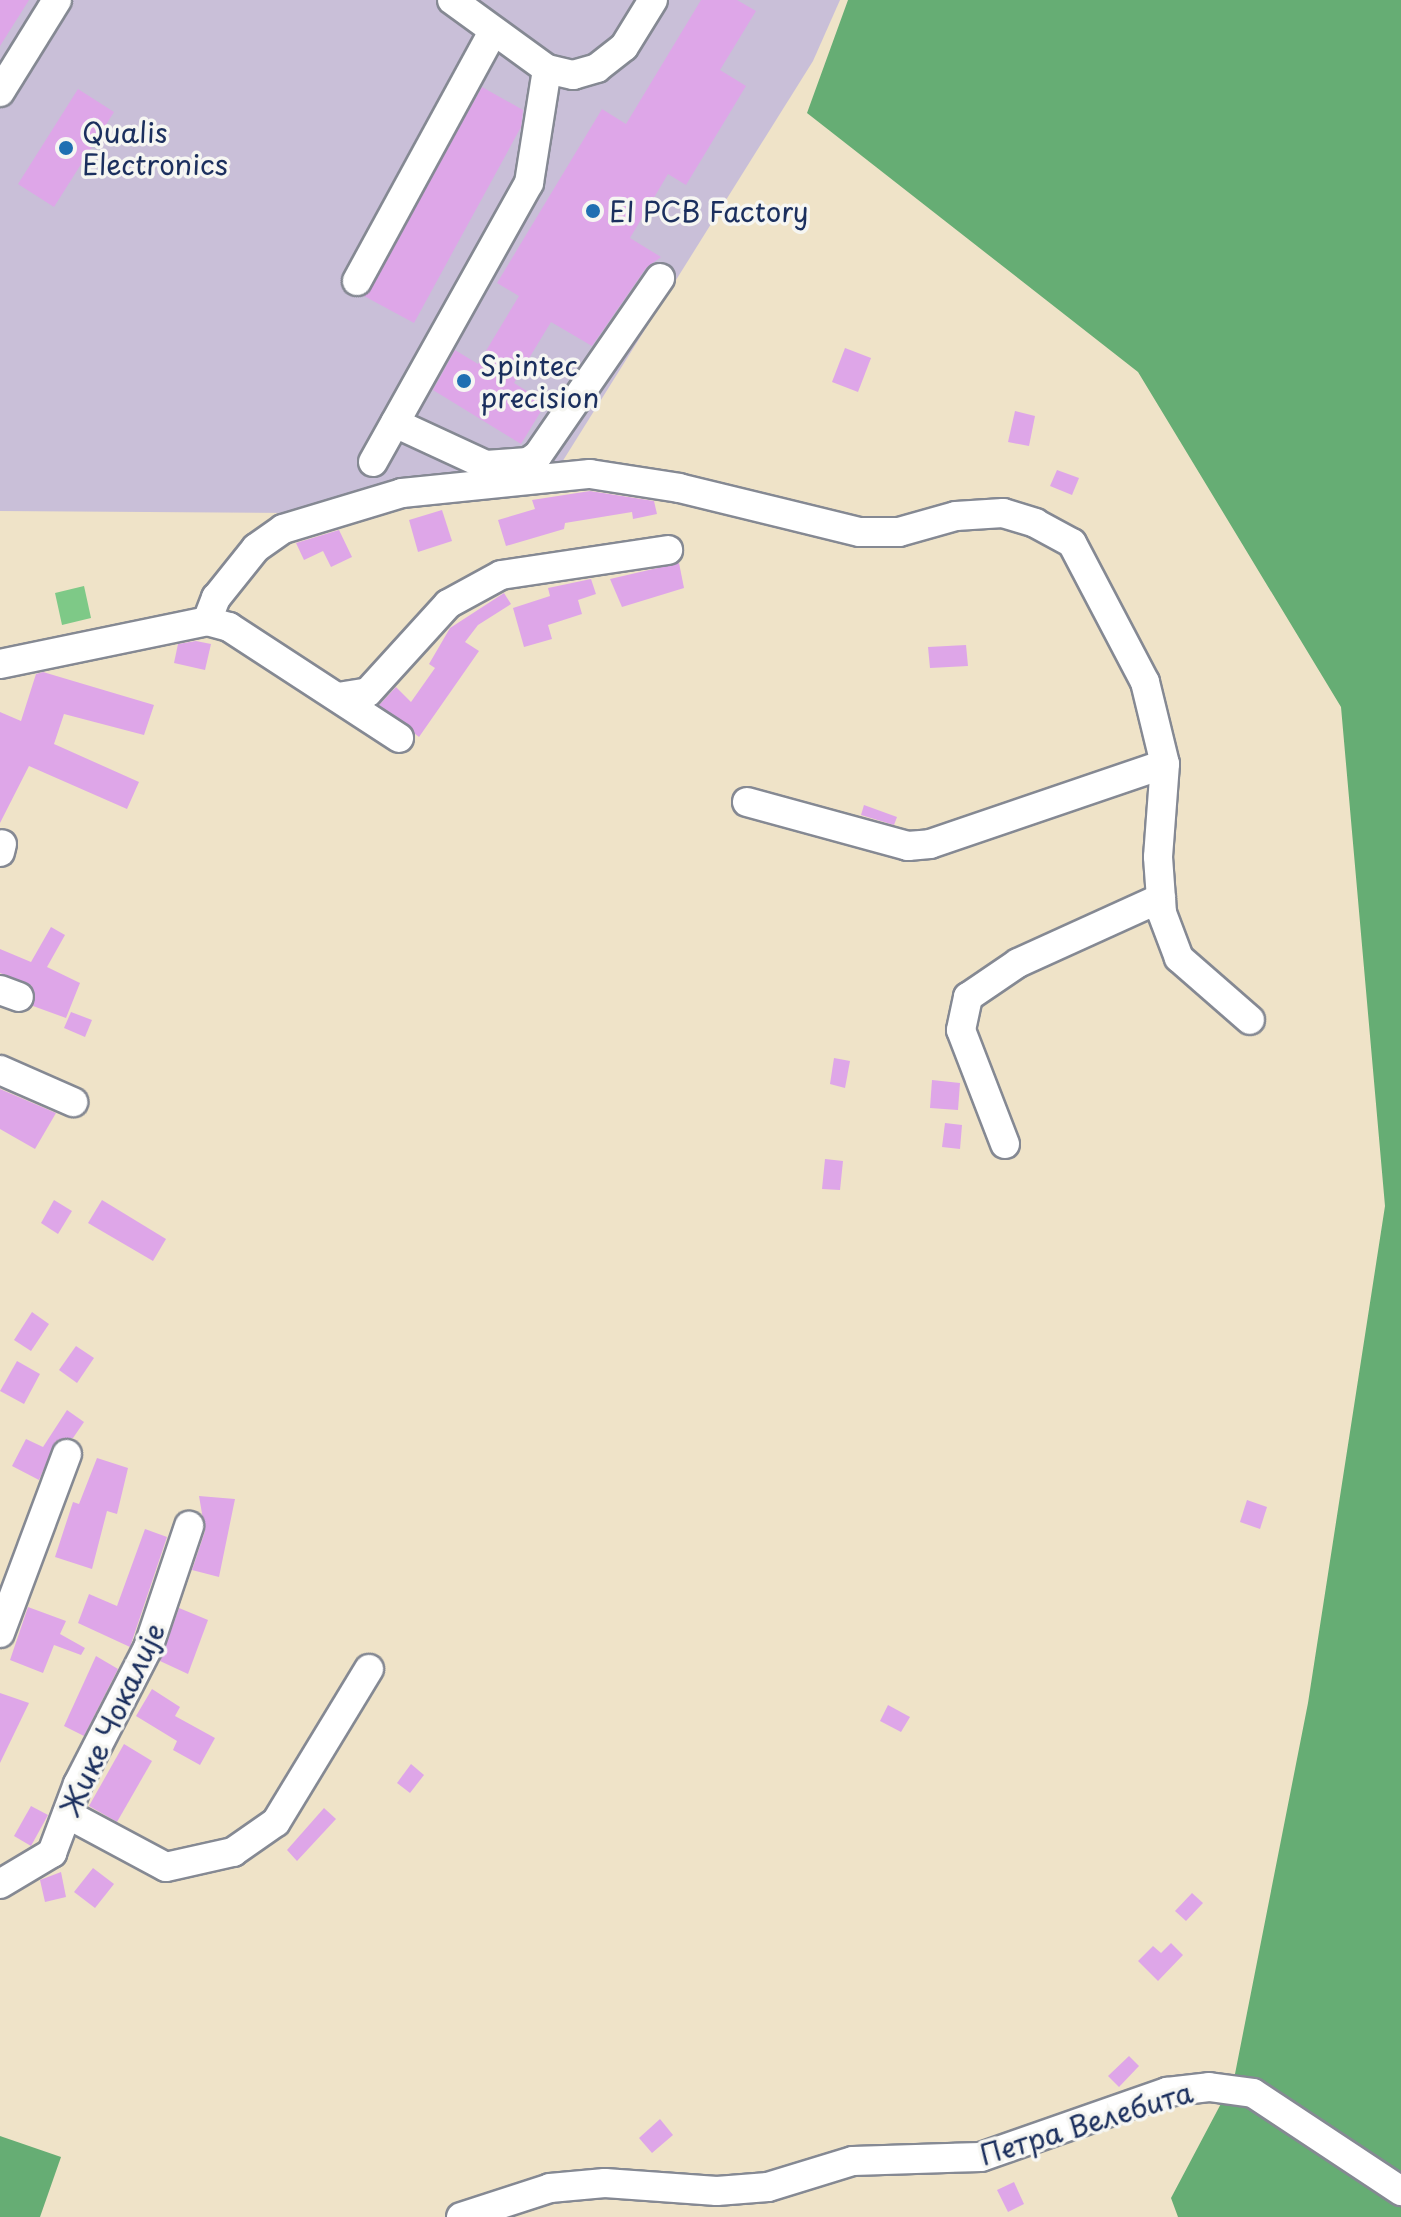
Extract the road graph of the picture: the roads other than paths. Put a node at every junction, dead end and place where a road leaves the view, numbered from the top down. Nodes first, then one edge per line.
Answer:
1 (57, 0) edge
2 (452, 0) edge
3 (653, 0) edge
4 (493, 32) junction
5 (547, 69) junction
6 (0, 92) edge
7 (660, 278) dead end
8 (357, 281) dead end
9 (395, 423) junction
10 (373, 462) dead end
11 (668, 550) dead end
12 (207, 621) junction
13 (0, 664) edge
14 (338, 697) junction
15 (399, 738) dead end
16 (1165, 764) junction
17 (747, 802) dead end
18 (1161, 898) junction
19 (1250, 1020) dead end
20 (0, 1070) edge
21 (73, 1102) dead end
22 (1005, 1144) dead end
23 (67, 1454) dead end
24 (189, 1526) dead end
25 (0, 1633) edge
26 (369, 1669) dead end
27 (67, 1814) junction
28 (0, 1884) edge
29 (1401, 2191) edge
30 (461, 2217) edge

1 - 6 street
2 - 4 street
3 - 5 street
4 - 5 street
4 - 8 street
5 - 9 street
7 - 9 street
9 - 10 street
11 - 14 street
12 - 13 street
12 - 14 street
12 - 16 street
14 - 15 street
16 - 17 street
16 - 18 street
18 - 19 street
18 - 22 street
20 - 21 street
23 - 25 street
24 - 27 street, Жике Чокалије
26 - 27 street
27 - 28 street, Жике Чокалије
29 - 30 street, Петра Велебита

